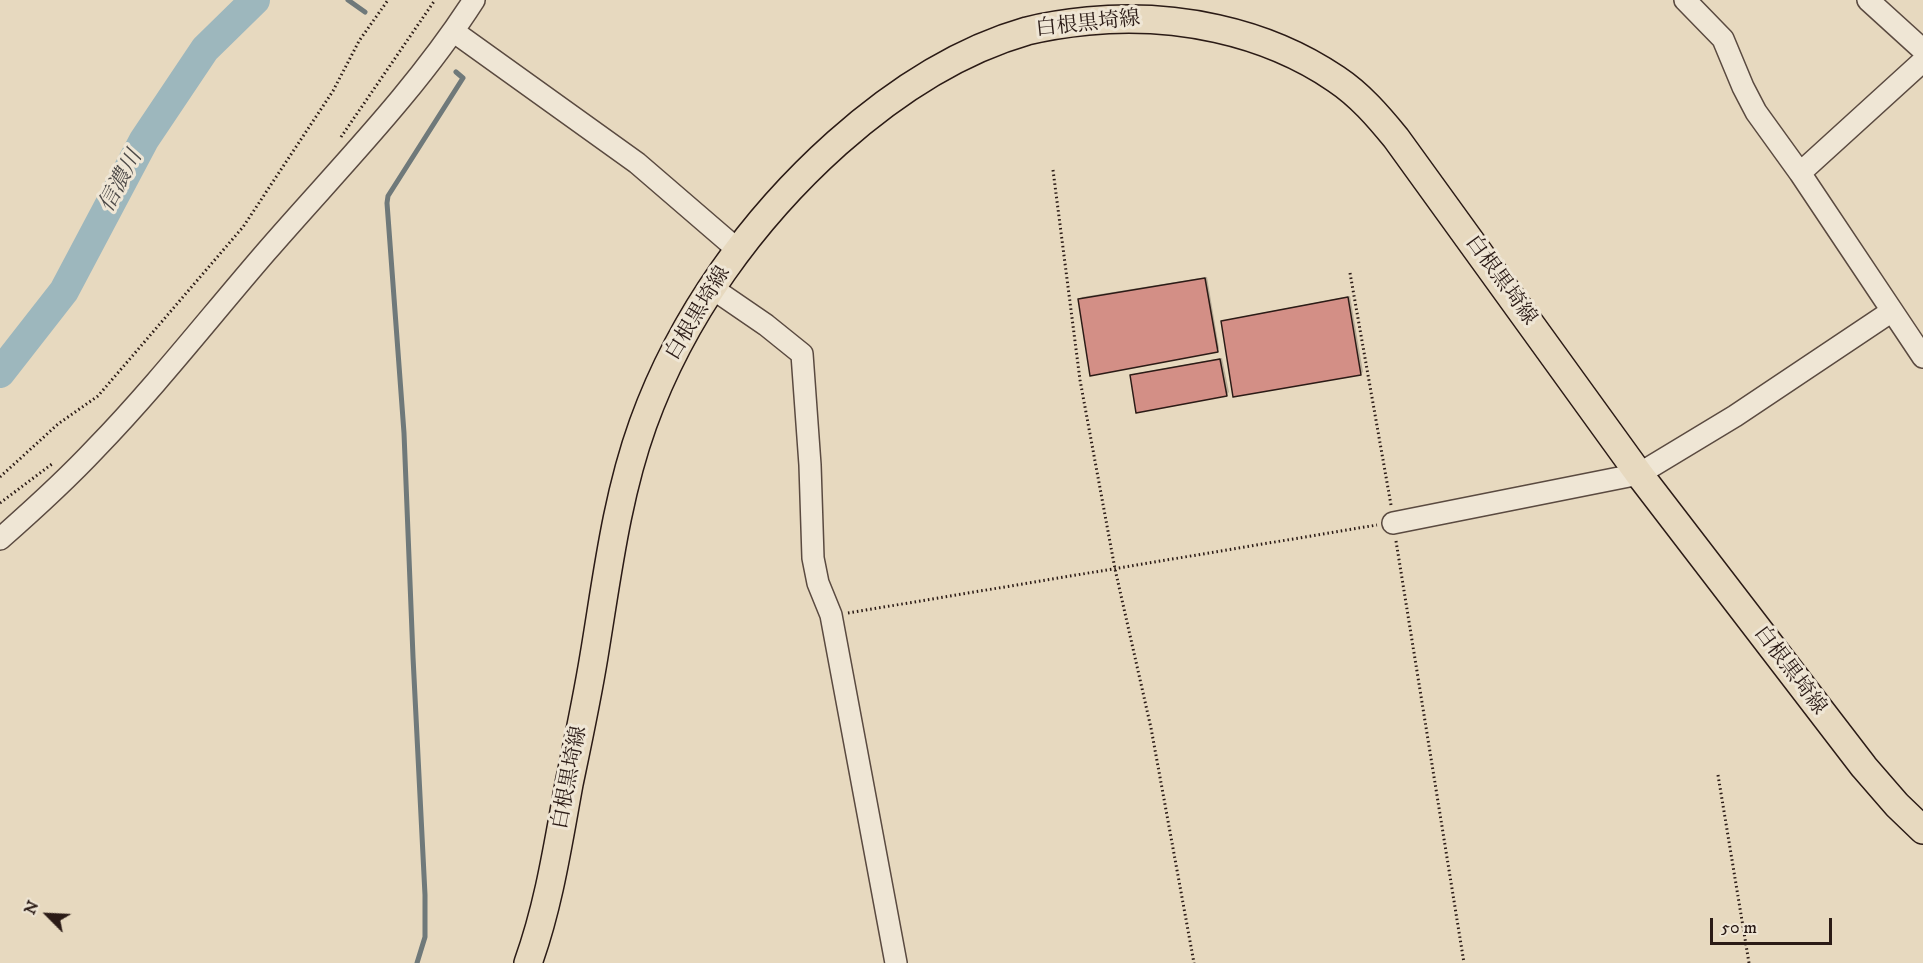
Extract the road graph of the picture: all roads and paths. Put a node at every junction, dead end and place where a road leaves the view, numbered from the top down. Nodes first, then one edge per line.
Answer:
1 (388, 0) edge
2 (435, 0) edge
3 (474, 0) edge
4 (1685, 0) edge
5 (1868, 0) edge
6 (453, 31) junction
7 (1923, 50) edge
8 (1923, 61) edge
9 (335, 146) dead end
10 (1053, 170) dead end
11 (1800, 173) junction
12 (738, 250) junction
13 (1350, 273) dead end
14 (712, 288) junction
15 (1892, 311) junction
16 (1923, 357) edge
17 (1639, 474) junction
18 (0, 477) edge
19 (1393, 522) junction
20 (0, 538) edge
21 (1115, 569) junction
22 (831, 615) junction
23 (1718, 775) dead end
24 (1923, 830) edge
25 (528, 963) edge
26 (896, 963) edge
27 (1194, 963) edge
28 (1464, 963) edge
29 (1749, 963) edge

1 - 18 path
2 - 9 path
3 - 6 street
4 - 11 street
5 - 7 street
6 - 12 street
6 - 20 street
8 - 11 street
10 - 21 path
11 - 15 street
12 - 14 main road, 白根黒埼線
12 - 17 main road, 白根黒埼線
13 - 19 path
14 - 22 street
14 - 25 main road, 白根黒埼線
15 - 16 street
15 - 17 street
17 - 19 street
17 - 24 main road, 白根黒埼線
19 - 21 path
19 - 28 path
21 - 22 path
21 - 27 path
22 - 26 street
23 - 29 path

